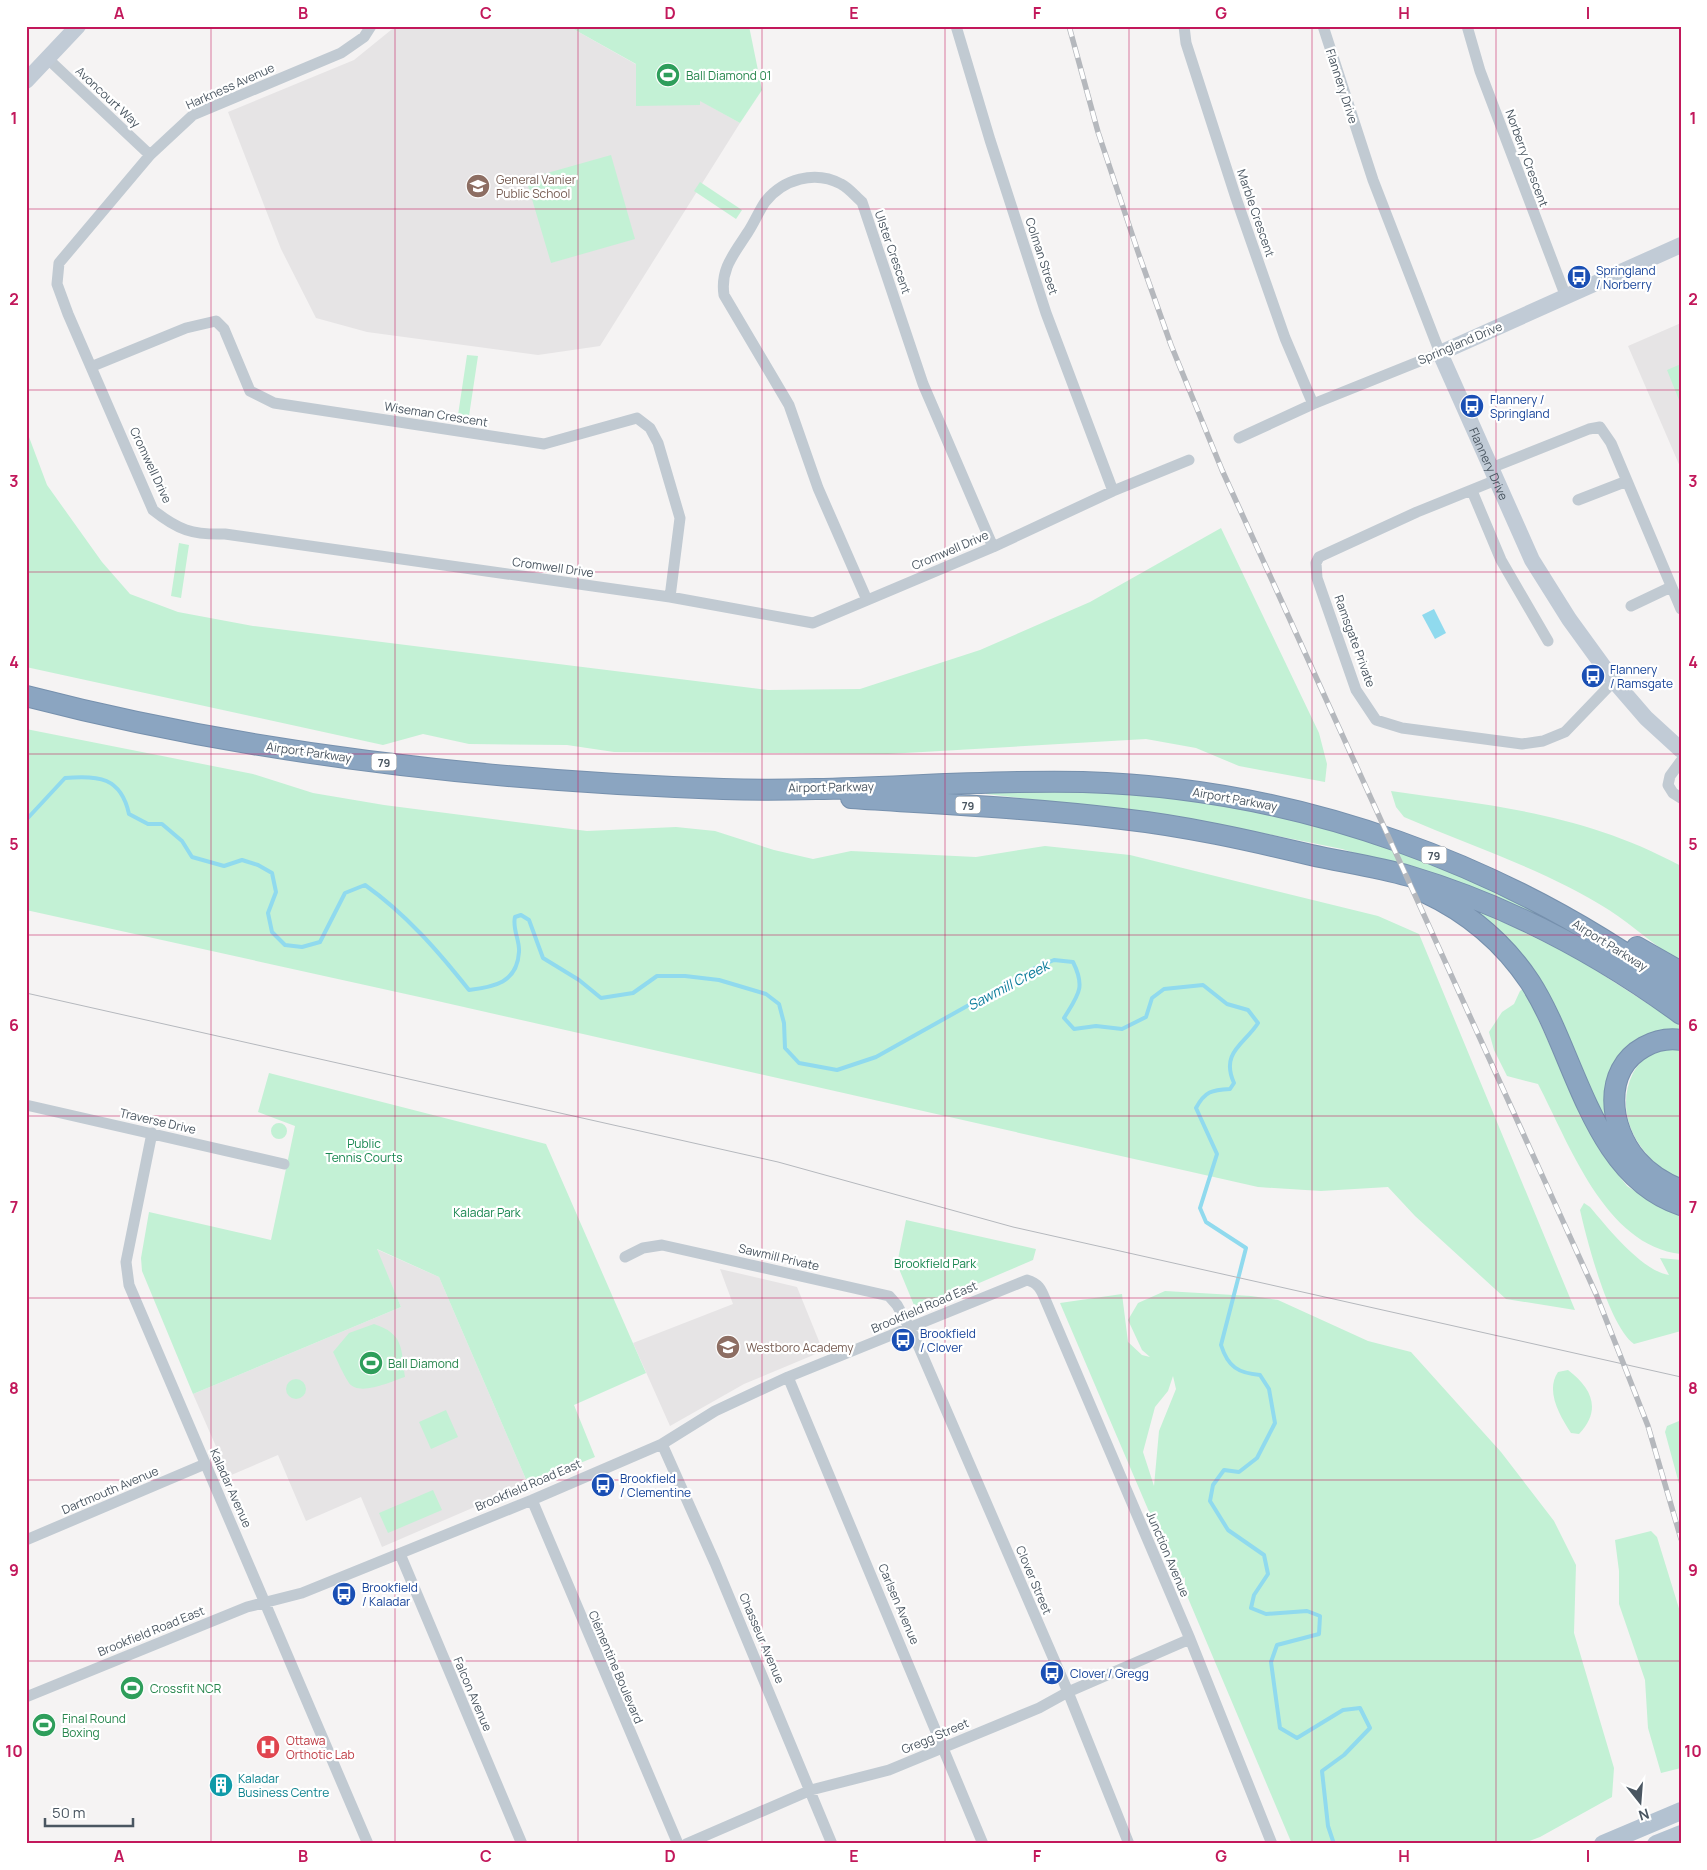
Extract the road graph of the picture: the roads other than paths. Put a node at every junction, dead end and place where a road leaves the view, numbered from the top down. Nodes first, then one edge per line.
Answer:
1 (78, 26) edge
2 (371, 26) edge
3 (956, 26) edge
4 (1184, 26) edge
5 (1323, 26) edge
6 (1467, 26) edge
7 (48, 59) junction
8 (26, 81) edge
9 (150, 155) junction
10 (1681, 245) edge
11 (59, 263) joint
12 (1566, 297) junction
13 (1440, 353) junction
14 (93, 366) junction
15 (1313, 404) junction
16 (1239, 438) dead end
17 (1189, 460) dead end
18 (1493, 474) junction
19 (1626, 481) junction
20 (1113, 491) junction
21 (1472, 491) junction
22 (1578, 500) dead end
23 (992, 546) junction
24 (1671, 587) junction
25 (670, 598) junction
26 (867, 600) junction
27 (1631, 606) dead end
28 (1681, 609) edge
29 (1548, 641) dead end
30 (1614, 681) junction
31 (26, 696) edge
32 (1681, 750) edge
33 (1681, 761) edge
34 (746, 790) junction
35 (1681, 798) edge
36 (1365, 867) junction
37 (1477, 873) junction
38 (1681, 972) edge
39 (1681, 992) edge
40 (1681, 1014) edge
41 (1681, 1040) edge
42 (26, 1105) edge
43 (152, 1133) junction
44 (284, 1164) dead end
45 (1681, 1190) edge
46 (1681, 1205) edge
47 (626, 1257) dead end
48 (1030, 1280) joint
49 (910, 1329) junction
50 (788, 1377) junction
51 (662, 1444) junction
52 (205, 1464) junction
53 (532, 1500) junction
54 (26, 1540) edge
55 (400, 1554) junction
56 (266, 1602) junction
57 (1190, 1640) junction
58 (1068, 1692) junction
59 (26, 1697) edge
60 (944, 1747) junction
61 (811, 1790) junction
62 (1681, 1811) edge
63 (1681, 1835) edge
64 (1659, 1842) edge
65 (368, 1844) edge
66 (522, 1844) edge
67 (678, 1844) edge
68 (686, 1844) edge
69 (832, 1844) edge
70 (983, 1844) edge
71 (1129, 1844) edge
72 (1272, 1844) edge
73 (1603, 1844) edge

1 - 7 street
2 - 9 street, Harkness Avenue
3 - 20 street, Colman Street
4 - 15 street, Marble Crescent
5 - 13 street, Flannery Drive
6 - 12 street, Norberry Crescent
7 - 8 street
7 - 9 street, Avoncourt Way
9 - 11 street, Harkness Avenue
10 - 12 street, Springland Drive
11 - 14 street, Cromwell Drive
12 - 13 street, Springland Drive
13 - 15 street, Springland Drive
13 - 18 street, Flannery Drive
14 - 25 street, Cromwell Drive
14 - 25 street, Wiseman Crescent
15 - 16 street, Springland Drive
17 - 20 street, Cromwell Drive
18 - 19 street, Ramsgate Private
18 - 21 street, Ramsgate Private
18 - 30 street, Flannery Drive
19 - 22 street
19 - 24 street
20 - 23 street, Cromwell Drive
21 - 29 street
21 - 30 street, Ramsgate Private
23 - 26 street, Cromwell Drive
23 - 26 street, Ulster Crescent
24 - 27 street
24 - 28 street
25 - 26 street, Cromwell Drive
30 - 32 street, Flannery Drive
31 - 34 highway, Airport Parkway / 79
33 - 35 street
34 - 36 highway, Airport Parkway / 79
34 - 37 highway, Airport Parkway / 79
36 - 40 highway, Airport Parkway / 79
36 - 46 highway
37 - 38 highway
37 - 39 highway, Airport Parkway / 79
41 - 45 highway
42 - 43 street, Traverse Drive
43 - 44 street, Traverse Drive
43 - 52 street, Kaladar Avenue
47 - 49 street, Sawmill Private
48 - 49 street, Brookfield Road East
48 - 57 street, Junction Avenue
49 - 50 street, Brookfield Road East
49 - 58 street, Clover Street
50 - 51 street, Brookfield Road East
50 - 60 street, Carlsen Avenue
51 - 53 street, Brookfield Road East
51 - 61 street, Chasseur Avenue
52 - 54 street, Dartmouth Avenue
52 - 56 street, Kaladar Avenue
53 - 55 street, Brookfield Road East
53 - 67 street, Clémentine Boulevard
55 - 56 street, Brookfield Road East
55 - 66 street, Falcon Avenue
56 - 59 street, Brookfield Road East
56 - 65 street, Kaladar Avenue
57 - 58 street, Gregg Street
57 - 72 street, Junction Avenue
58 - 60 street, Gregg Street
58 - 71 street, Clover Street
60 - 61 street, Gregg Street
60 - 70 street, Carlsen Avenue
61 - 68 street, Gregg Street
61 - 69 street, Chasseur Avenue
62 - 73 main road
63 - 64 main road

